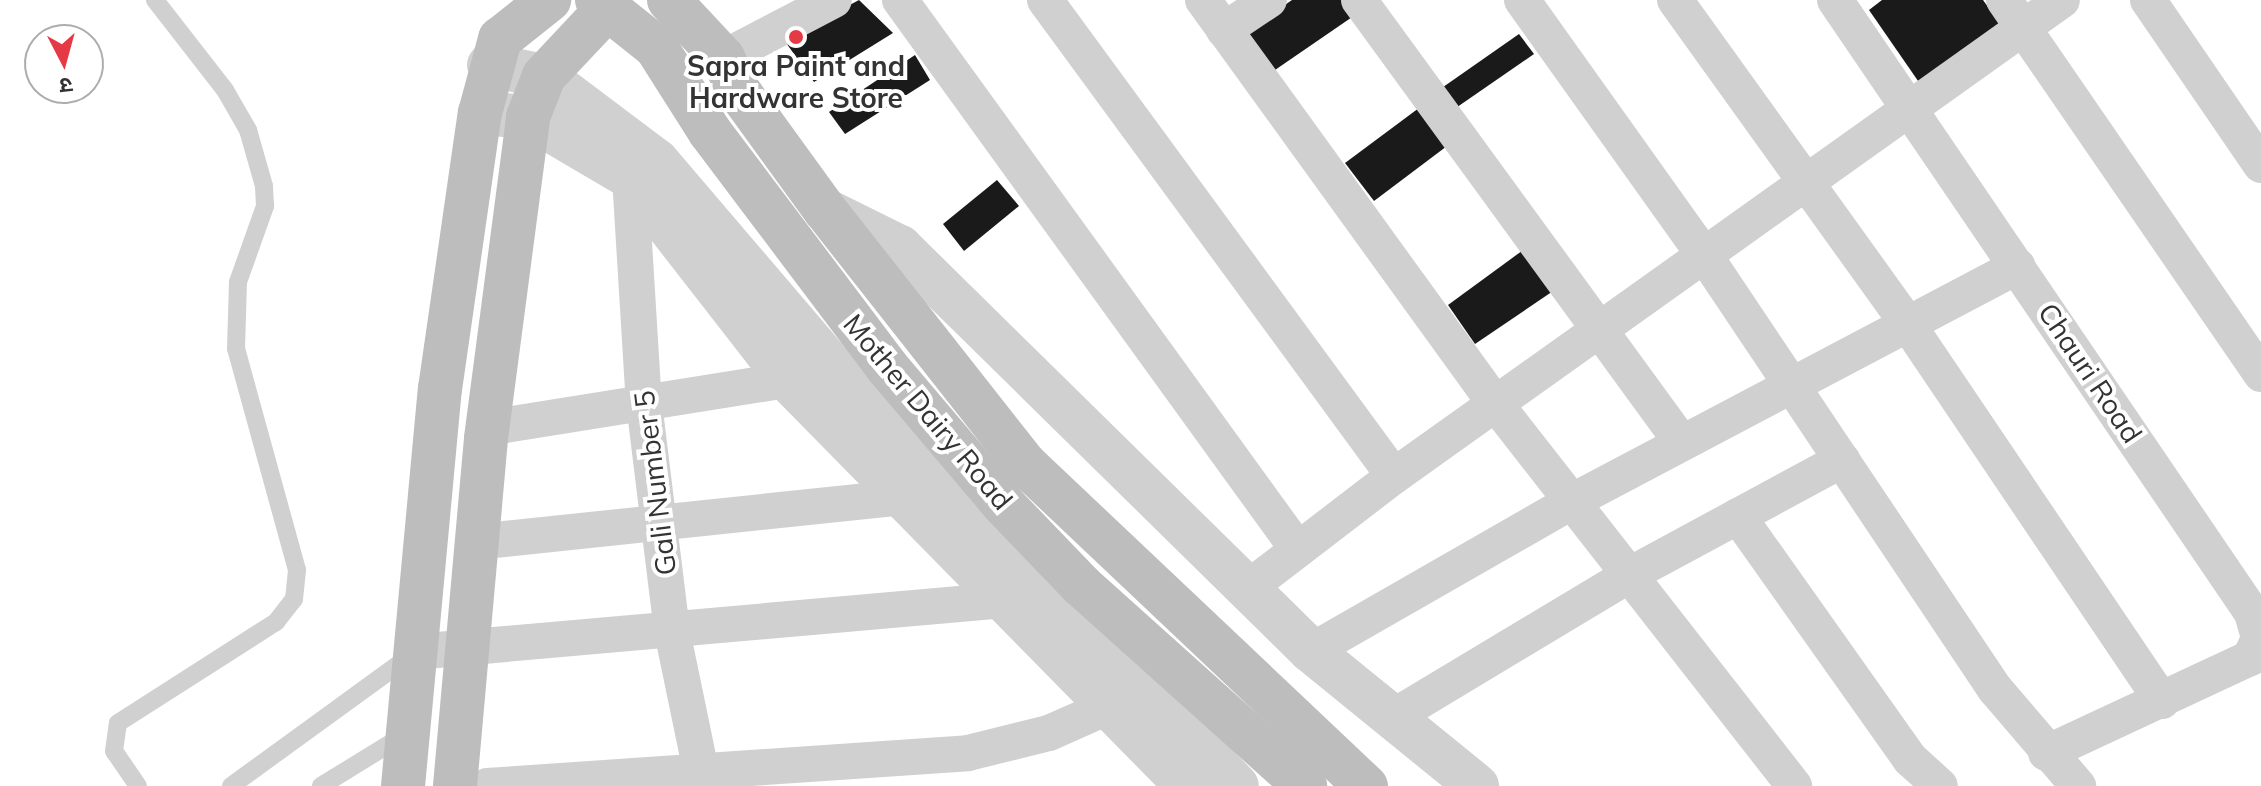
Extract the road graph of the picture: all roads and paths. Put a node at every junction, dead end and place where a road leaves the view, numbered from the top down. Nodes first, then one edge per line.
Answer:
1 (155, 0) edge
2 (549, 0) edge
3 (669, 0) edge
4 (834, 0) edge
5 (900, 0) edge
6 (1045, 0) edge
7 (1203, 0) edge
8 (1269, 0) edge
9 (1359, 0) edge
10 (1522, 0) edge
11 (1675, 0) edge
12 (1835, 0) edge
13 (2062, 0) edge
14 (2148, 0) edge
15 (600, 6) edge
16 (2014, 14) edge
17 (1224, 30) junction
18 (494, 35) edge
19 (723, 58) junction
20 (544, 76) junction
21 (1914, 112) junction
22 (480, 113) junction
23 (528, 117) junction
24 (2261, 165) edge
25 (630, 177) junction
26 (1809, 182) junction
27 (825, 210) junction
28 (1707, 259) junction
29 (2018, 266) junction
30 (1907, 323) junction
31 (1601, 331) junction
32 (2248, 339) edge
33 (2261, 374) edge
34 (788, 380) junction
35 (1791, 385) junction
36 (644, 403) junction
37 (1495, 403) junction
38 (487, 428) junction
39 (1682, 443) junction
40 (1842, 460) junction
41 (1394, 476) junction
42 (904, 497) junction
43 (1571, 502) junction
44 (1738, 516) junction
45 (659, 523) junction
46 (476, 542) junction
47 (1296, 547) junction
48 (1631, 574) junction
49 (1248, 588) junction
50 (1005, 600) junction
51 (672, 631) junction
52 (467, 650) junction
53 (1311, 651) junction
54 (415, 652) junction
55 (2162, 701) junction
56 (1110, 706) junction
57 (1393, 717) junction
58 (408, 732) junction
59 (2046, 753) junction
60 (702, 777) edge
61 (1173, 783) edge
62 (138, 786) edge
63 (231, 786) edge
64 (321, 786) edge
65 (403, 786) edge
66 (455, 786) edge
67 (487, 786) edge
68 (1237, 786) edge
69 (1305, 786) edge
70 (1366, 786) edge
71 (1477, 786) edge
72 (1794, 786) edge
73 (1940, 786) edge
74 (2078, 786) edge

1 - 62 lane
2 - 18 main road
3 - 19 main road, Mother Dairy Road
4 - 19 street
5 - 47 street
6 - 41 street
7 - 17 street
8 - 17 street
9 - 31 street
10 - 28 street
11 - 26 street
12 - 21 street, Chauri Road
13 - 16 street
14 - 24 street
15 - 20 main road
15 - 69 main road, Mother Dairy Road
16 - 21 street
16 - 32 street
17 - 37 street
18 - 20 street
18 - 22 main road
19 - 27 main road, Mother Dairy Road
20 - 23 main road
20 - 68 street
21 - 26 street
21 - 29 street, Chauri Road
22 - 23 street
22 - 54 main road
23 - 25 street
23 - 38 main road
25 - 34 street
25 - 36 street, Gali Number 5
26 - 28 street
26 - 30 street
27 - 49 street
27 - 70 main road, Mother Dairy Road
28 - 31 street
28 - 35 street
29 - 30 street
29 - 55 street, Chauri Road
30 - 35 street
30 - 55 street
31 - 37 street
31 - 39 street
32 - 33 street
34 - 36 street
34 - 42 street
35 - 39 street
35 - 40 street
36 - 38 street
36 - 45 street, Gali Number 5
37 - 41 street
37 - 43 street
38 - 46 main road
39 - 43 street
40 - 44 street
40 - 59 street
41 - 47 street
42 - 45 street
42 - 50 street
43 - 48 street
43 - 53 street
44 - 48 street
44 - 73 street
45 - 46 street
45 - 51 street, Gali Number 5
46 - 52 main road
47 - 49 street
48 - 57 street
48 - 72 street
49 - 53 street
50 - 51 street
50 - 56 street
51 - 52 street
51 - 60 street, Gali Number 5
52 - 54 street
52 - 66 main road
53 - 57 street
54 - 58 main road
54 - 63 lane
55 - 59 street
56 - 60 street
56 - 61 street
57 - 71 street
58 - 64 lane
58 - 65 main road
59 - 74 street
60 - 67 street

